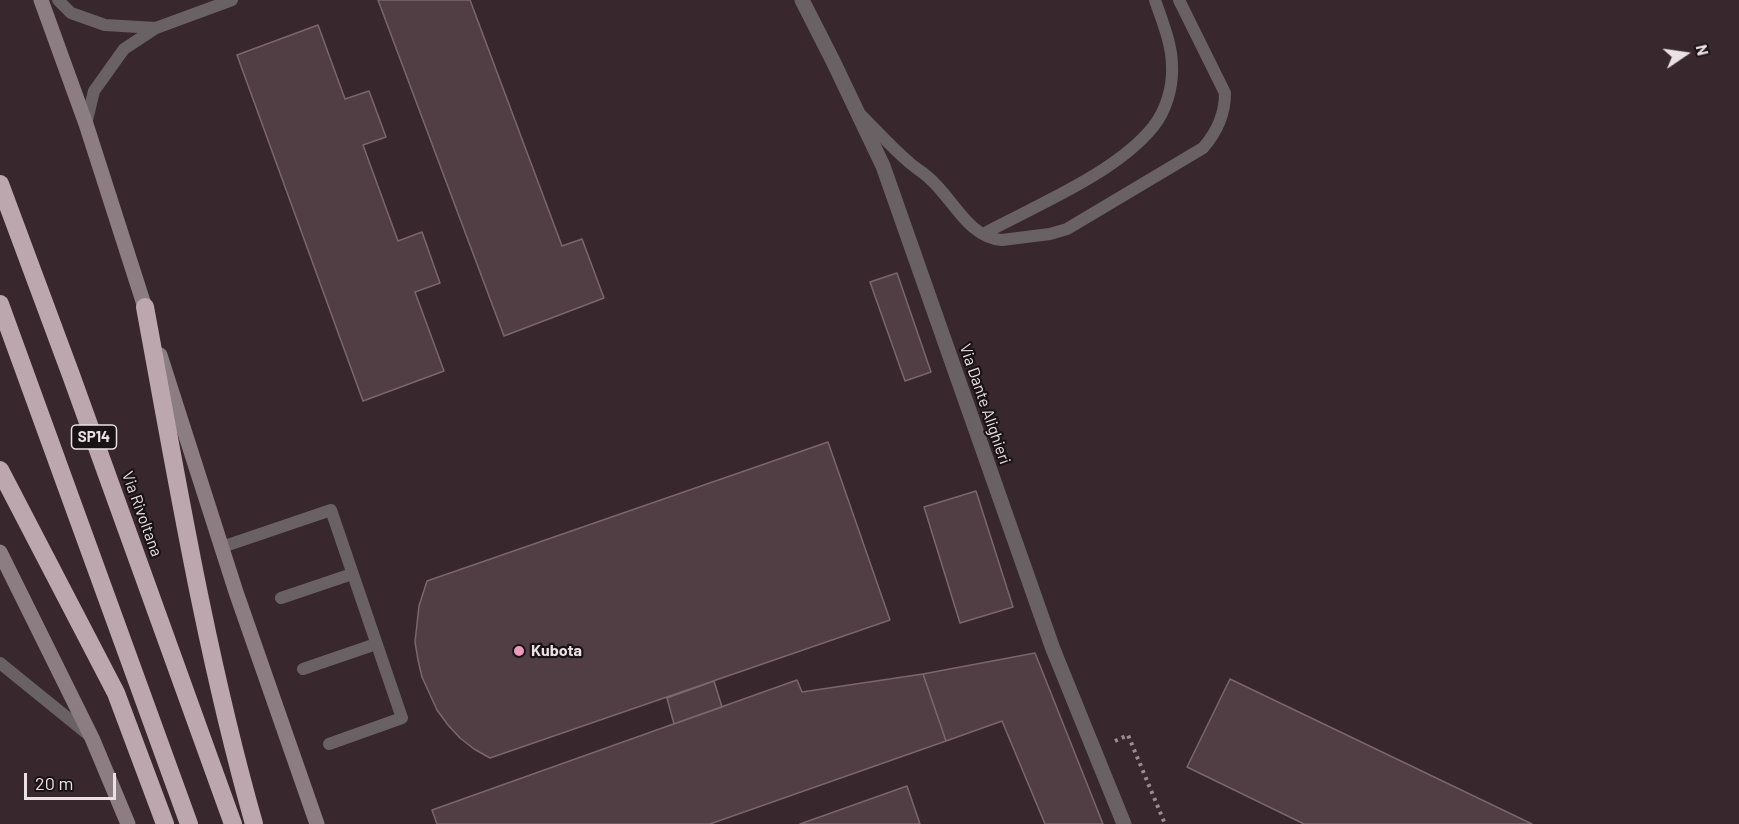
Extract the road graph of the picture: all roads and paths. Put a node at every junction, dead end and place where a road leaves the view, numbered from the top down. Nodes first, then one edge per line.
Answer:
1 (41, 0) edge
2 (58, 0) edge
3 (232, 0) edge
4 (801, 0) edge
5 (1155, 0) edge
6 (1179, 0) edge
7 (156, 28) junction
8 (856, 110) junction
9 (86, 124) junction
10 (0, 184) edge
11 (983, 234) junction
12 (0, 304) edge
13 (145, 307) junction
14 (0, 470) edge
15 (222, 547) junction
16 (0, 552) edge
17 (352, 574) junction
18 (280, 598) dead end
19 (376, 644) junction
20 (0, 663) edge
21 (303, 669) dead end
22 (92, 738) junction
23 (329, 744) dead end
24 (128, 824) edge
25 (165, 824) edge
26 (189, 824) edge
27 (233, 824) edge
28 (254, 824) edge
29 (317, 824) edge
30 (1125, 824) edge

1 - 9 street
2 - 7 lane
3 - 7 lane
4 - 8 street, Via Dante Alighieri
5 - 11 lane
6 - 11 lane
7 - 9 lane
8 - 11 lane
8 - 30 street, Via Dante Alighieri
9 - 13 street
10 - 27 highway, Via Rivoltana / SP14
12 - 26 highway, SP14
13 - 15 street
13 - 28 highway
14 - 25 highway
15 - 17 lane
15 - 29 street
16 - 22 street
17 - 18 lane
17 - 19 lane
19 - 21 lane
19 - 23 lane
20 - 22 lane
22 - 24 street

